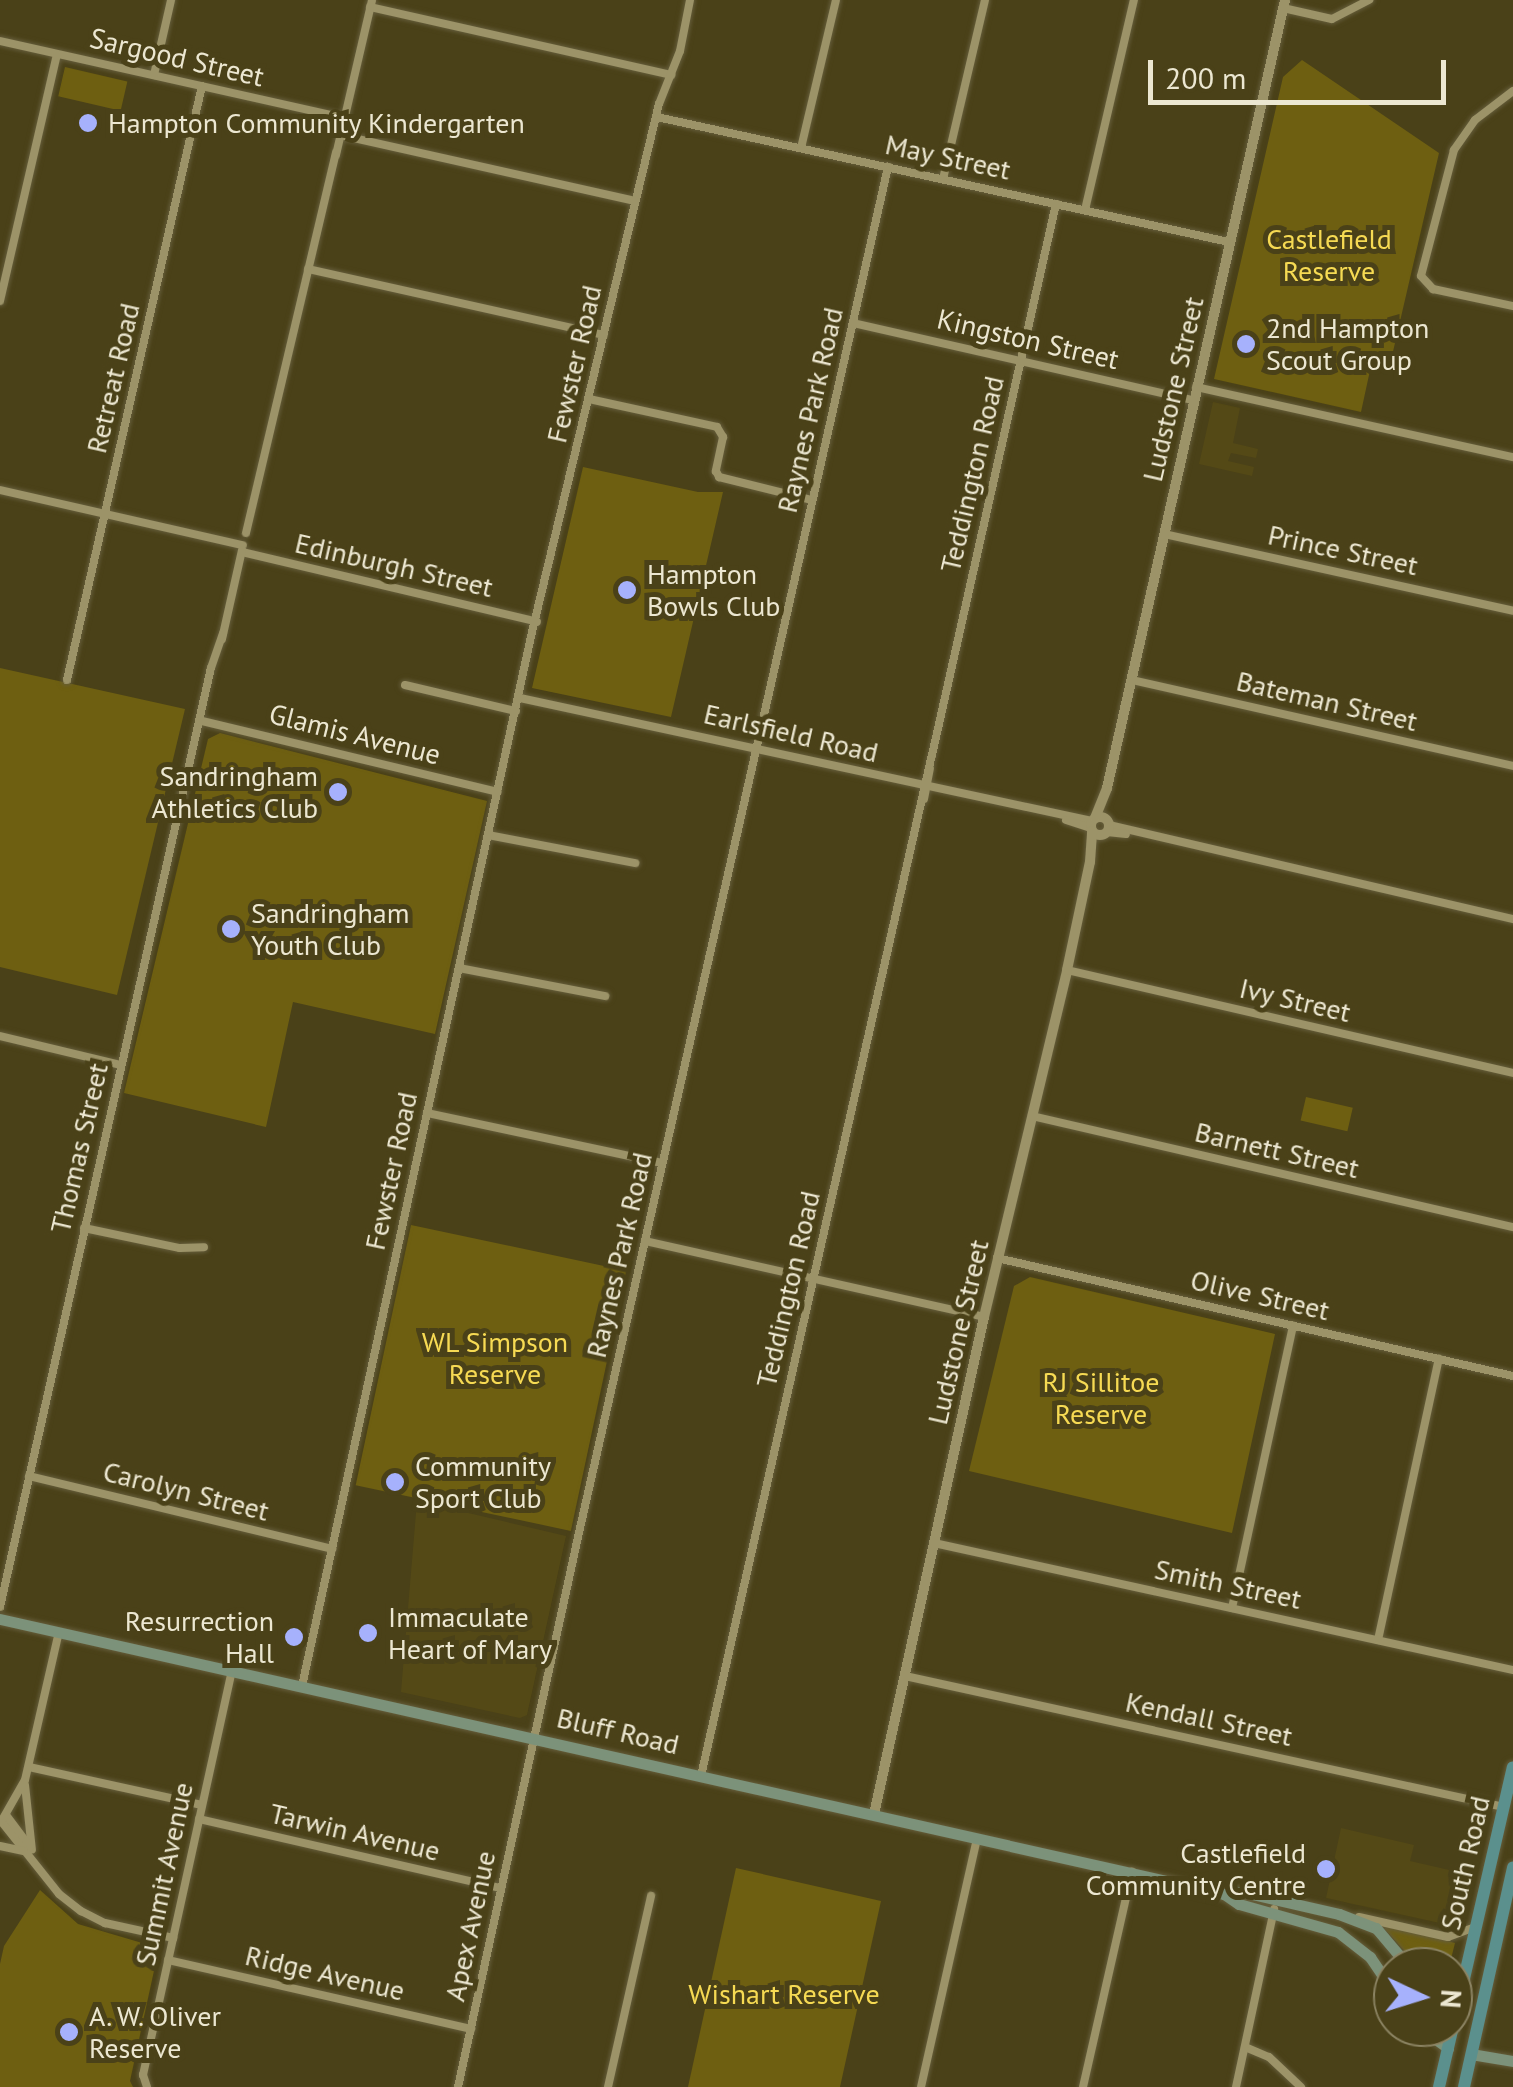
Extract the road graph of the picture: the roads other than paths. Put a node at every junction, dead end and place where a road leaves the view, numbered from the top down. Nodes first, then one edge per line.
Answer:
1 (171, 0) edge
2 (690, 0) edge
3 (836, 0) edge
4 (985, 0) edge
5 (1134, 0) edge
6 (1369, 0) edge
7 (371, 4) edge
8 (1284, 4) edge
9 (0, 41) edge
10 (57, 54) junction
11 (671, 75) junction
12 (154, 76) junction
13 (202, 86) junction
14 (1513, 91) edge
15 (657, 116) junction
16 (344, 118) junction
17 (340, 136) junction
18 (801, 148) junction
19 (888, 167) junction
20 (943, 179) junction
21 (635, 202) junction
22 (1056, 204) junction
23 (1085, 210) junction
24 (1229, 242) junction
25 (308, 269) junction
26 (0, 301) edge
27 (1513, 306) edge
28 (853, 323) junction
29 (604, 334) junction
30 (1020, 361) junction
31 (1196, 387) junction
32 (589, 400) junction
33 (1193, 400) junction
34 (1513, 457) edge
35 (0, 490) edge
36 (812, 500) junction
37 (105, 514) junction
38 (1164, 534) junction
39 (242, 549) junction
40 (1513, 611) edge
41 (536, 622) junction
42 (67, 680) dead end
43 (1132, 680) junction
44 (405, 685) dead end
45 (520, 698) junction
46 (516, 711) junction
47 (202, 721) junction
48 (756, 748) junction
49 (1513, 766) edge
50 (924, 786) junction
51 (498, 792) junction
52 (1100, 826) junction
53 (488, 836) junction
54 (635, 863) dead end
55 (1513, 920) edge
56 (458, 968) junction
57 (1067, 970) junction
58 (605, 996) dead end
59 (0, 1036) edge
60 (121, 1064) junction
61 (1513, 1073) edge
62 (427, 1113) junction
63 (1032, 1116) junction
64 (662, 1163) junction
65 (1513, 1227) edge
66 (84, 1228) junction
67 (645, 1242) junction
68 (204, 1247) dead end
69 (998, 1258) junction
70 (813, 1279) junction
71 (984, 1317) junction
72 (1293, 1326) junction
73 (1439, 1360) junction
74 (1513, 1376) edge
75 (29, 1476) junction
76 (934, 1542) junction
77 (332, 1550) junction
78 (0, 1606) edge
79 (1232, 1608) junction
80 (0, 1619) edge
81 (60, 1632) junction
82 (1378, 1640) junction
83 (232, 1670) junction
84 (1513, 1670) edge
85 (905, 1676) junction
86 (302, 1686) junction
87 (534, 1738) junction
88 (29, 1767) junction
89 (1513, 1767) edge
90 (702, 1776) junction
91 (25, 1780) junction
92 (202, 1805) junction
93 (1508, 1808) edge
94 (874, 1814) junction
95 (199, 1819) junction
96 (2, 1820) edge
97 (977, 1837) junction
98 (0, 1846) edge
99 (30, 1852) junction
100 (1513, 1868) edge
101 (1132, 1872) junction
102 (501, 1888) junction
103 (652, 1896) dead end
104 (1509, 1899) edge
105 (1275, 1907) junction
106 (1349, 1916) junction
107 (1477, 1926) junction
108 (173, 1938) junction
109 (1392, 1947) edge
110 (1472, 1947) edge
111 (1473, 1955) edge
112 (1493, 1959) junction
113 (168, 1960) junction
114 (1373, 1967) edge
115 (471, 2029) junction
116 (1245, 2047) junction
117 (1472, 2047) edge
118 (1448, 2048) joint
119 (1476, 2052) junction
120 (1513, 2061) edge
121 (147, 2087) edge
122 (458, 2087) edge
123 (608, 2087) edge
124 (921, 2087) edge
125 (1083, 2087) edge
126 (1236, 2087) edge
127 (1301, 2087) edge
128 (1439, 2087) edge
129 (1464, 2087) edge

1 - 12 street
2 - 11 street, Fewster Road
3 - 18 street
4 - 20 street
5 - 23 street
6 - 8 street
7 - 11 street
7 - 16 street, Thomas Street
8 - 24 street, Ludstone Street
9 - 10 street, Sargood Street
10 - 12 street, Sargood Street
10 - 26 street
11 - 15 street, Fewster Road
12 - 13 street, Sargood Street
13 - 16 street, Sargood Street
13 - 37 street, Retreat Road
14 - 27 street
15 - 18 street, May Street
15 - 21 street, Fewster Road
16 - 17 street, Thomas Street
17 - 21 street
17 - 25 street, Thomas Street
18 - 19 street, May Street
19 - 20 street, May Street
19 - 28 street, Raynes Park Road
20 - 22 street, May Street
21 - 29 street, Fewster Road
22 - 23 street, May Street
22 - 30 street, Teddington Road
23 - 24 street, May Street
24 - 31 street, Ludstone Street
25 - 29 street
25 - 39 street, Thomas Street
28 - 30 street, Kingston Street
28 - 36 street, Raynes Park Road
29 - 32 street, Fewster Road
30 - 33 street, Kingston Street
30 - 50 street, Teddington Road
31 - 33 street, Ludstone Street
31 - 34 street
32 - 36 street
32 - 41 street, Fewster Road
33 - 38 street, Ludstone Street
35 - 37 street, Edinburgh Street
36 - 48 street, Raynes Park Road
37 - 39 street, Edinburgh Street
37 - 42 street, Retreat Road
38 - 40 street, Prince Street
38 - 43 street, Ludstone Street
39 - 41 street, Edinburgh Street
39 - 47 street, Thomas Street
41 - 45 street, Fewster Road
43 - 49 street, Bateman Street
43 - 52 street, Ludstone Street
44 - 46 street
45 - 46 street, Fewster Road
45 - 48 street, Earlsfield Road
46 - 51 street, Fewster Road
47 - 51 street, Glamis Avenue
47 - 60 street, Thomas Street
48 - 50 street, Earlsfield Road
48 - 64 street, Raynes Park Road
50 - 52 street, Earlsfield Road
50 - 70 street, Teddington Road
51 - 53 street, Fewster Road
52 - 55 street, Earlsfield Road
52 - 57 street, Ludstone Street
53 - 54 street
53 - 56 street, Fewster Road
56 - 58 street
56 - 62 street, Fewster Road
57 - 61 street, Ivy Street
57 - 63 street, Ludstone Street
59 - 60 street
60 - 66 street, Thomas Street
62 - 64 street
62 - 77 street, Fewster Road
63 - 65 street, Barnett Street
63 - 69 street, Ludstone Street
64 - 67 street, Raynes Park Road
66 - 68 street
66 - 75 street, Thomas Street
67 - 70 street
67 - 87 street, Raynes Park Road
69 - 71 street, Ludstone Street
69 - 72 street, Olive Street
70 - 71 street
70 - 90 street, Teddington Road
71 - 76 street, Ludstone Street
72 - 73 street, Olive Street
72 - 79 street
73 - 74 street, Olive Street
73 - 82 street
75 - 77 street, Carolyn Street
75 - 78 street, Thomas Street
76 - 79 street, Smith Street
76 - 85 street, Ludstone Street
77 - 86 street, Fewster Road
79 - 82 street, Smith Street
80 - 81 main road, Bluff Road
81 - 83 main road, Bluff Road
81 - 88 street
82 - 84 street, Smith Street
83 - 86 main road, Bluff Road
83 - 92 street, Summit Avenue
85 - 93 street, Kendall Street
85 - 94 street, Ludstone Street
86 - 87 main road, Bluff Road
87 - 90 main road, Bluff Road
87 - 102 street, Apex Avenue
88 - 91 street
88 - 92 street
89 - 93 main road, South Road
90 - 94 main road, Bluff Road
91 - 96 street
91 - 99 street
92 - 95 street, Summit Avenue
93 - 107 main road, South Road
94 - 97 main road, Bluff Road
95 - 102 street, Tarwin Avenue
95 - 108 street, Summit Avenue
96 - 99 street
97 - 101 main road, Bluff Road
97 - 124 street
98 - 99 street
99 - 108 street
100 - 104 main road, South Road
101 - 105 main road, Bluff Road
101 - 125 street
102 - 115 street, Apex Avenue
103 - 123 street
104 - 112 main road, South Road
105 - 106 main road, Bluff Road
105 - 114 main road, Bluff Road
105 - 116 street
106 - 107 street, Bluff Road
106 - 109 main road, Bluff Road
107 - 110 main road, South Road
108 - 113 street, Summit Avenue
111 - 112 main road
112 - 119 main road, South Road
113 - 115 street, Ridge Avenue
113 - 121 street, Summit Avenue
115 - 122 street, Apex Avenue
116 - 126 street
116 - 127 street
117 - 119 main road
118 - 119 main road
118 - 128 main road, South Road
119 - 120 main road
119 - 129 main road, South Road

